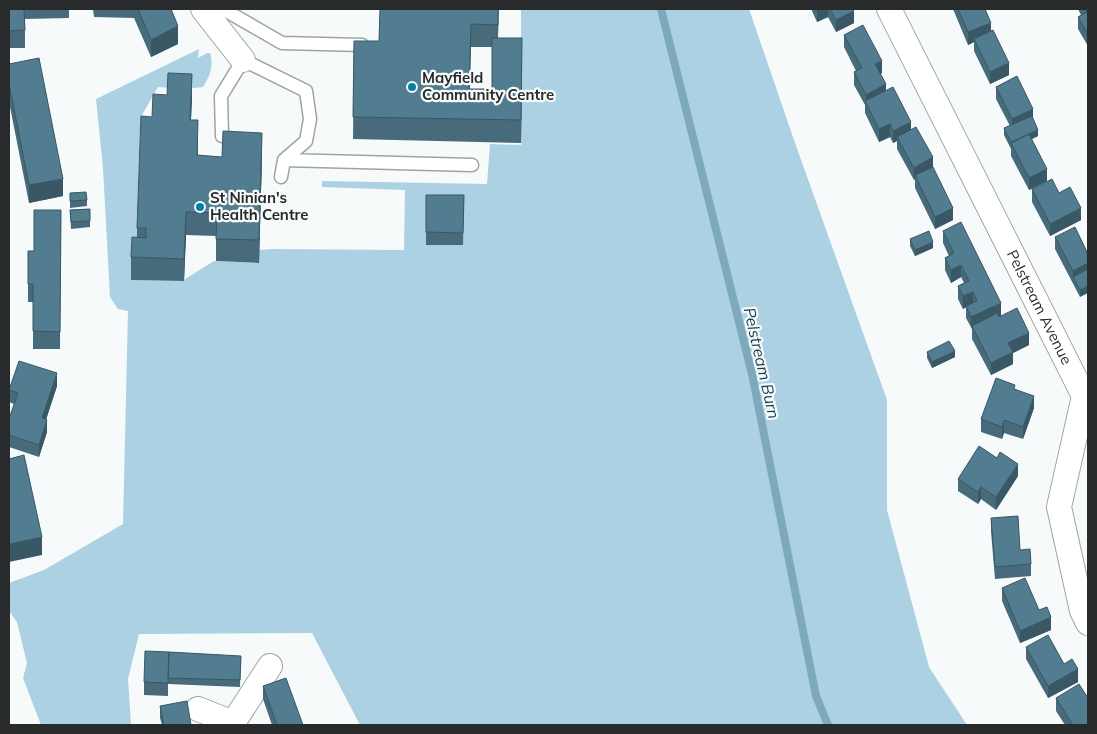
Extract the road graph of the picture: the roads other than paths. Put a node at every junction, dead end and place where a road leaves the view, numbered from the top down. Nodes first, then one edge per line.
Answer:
1 (203, 9) edge
2 (223, 9) edge
3 (889, 9) edge
4 (362, 46) edge
5 (244, 60) junction
6 (222, 136) edge
7 (284, 160) junction
8 (472, 165) dead end
9 (281, 177) dead end
10 (1086, 397) edge
11 (1088, 623) edge
12 (270, 666) dead end
13 (198, 710) dead end
14 (233, 724) edge

1 - 5 street
2 - 4 lane
3 - 10 street, Pelstream Avenue
5 - 6 lane
5 - 7 lane
7 - 8 lane
7 - 9 lane
10 - 11 street, Pelstream Avenue
12 - 14 street
13 - 14 street

